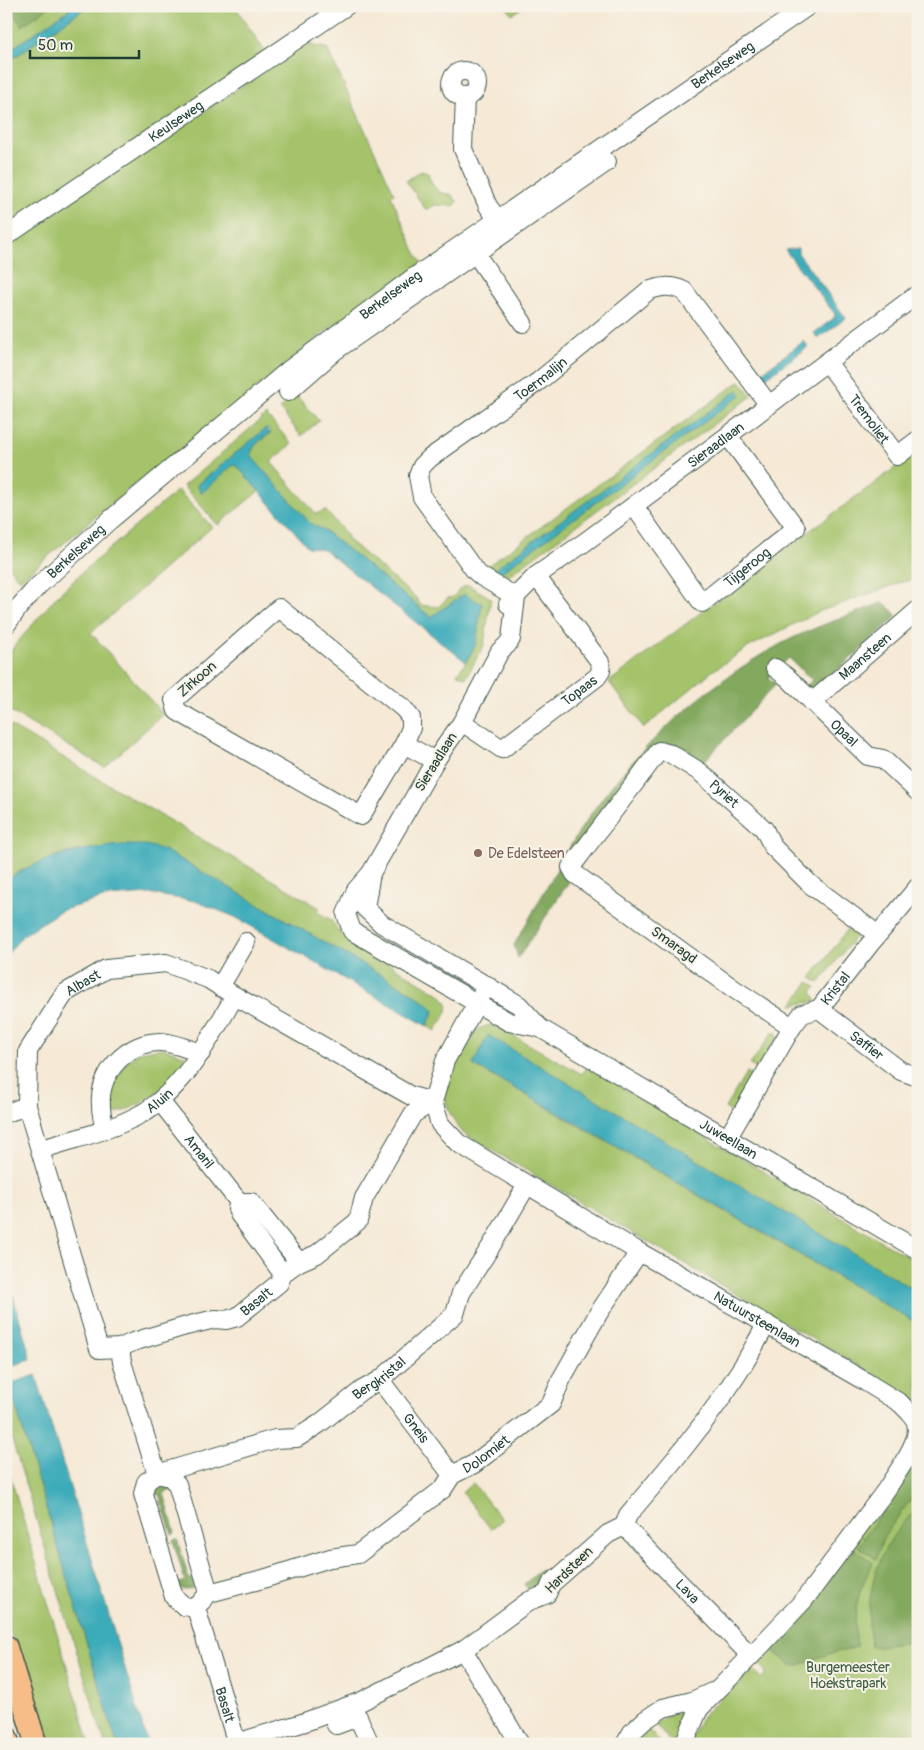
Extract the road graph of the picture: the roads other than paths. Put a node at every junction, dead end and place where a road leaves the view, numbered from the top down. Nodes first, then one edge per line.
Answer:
1 (346, 6) edge
2 (808, 6) edge
3 (465, 97) dead end
4 (606, 162) dead end
5 (498, 220) junction
6 (6, 236) edge
7 (472, 247) junction
8 (918, 294) edge
9 (523, 323) dead end
10 (827, 362) junction
11 (288, 392) dead end
12 (769, 405) junction
13 (728, 436) junction
14 (918, 440) edge
15 (634, 506) junction
16 (536, 576) junction
17 (516, 597) junction
18 (918, 610) edge
19 (6, 625) edge
20 (775, 668) dead end
21 (812, 702) junction
22 (462, 722) junction
23 (404, 744) junction
24 (436, 761) junction
25 (918, 792) edge
26 (580, 857) joint
27 (371, 873) junction
28 (918, 887) edge
29 (877, 934) junction
30 (246, 942) dead end
31 (487, 985) junction
32 (220, 987) junction
33 (235, 996) junction
34 (478, 1003) junction
35 (819, 1009) junction
36 (792, 1027) junction
37 (540, 1028) junction
38 (202, 1053) junction
39 (918, 1077) edge
40 (160, 1101) junction
41 (433, 1102) junction
42 (27, 1106) junction
43 (6, 1113) edge
44 (105, 1129) junction
45 (728, 1139) junction
46 (40, 1150) junction
47 (527, 1185) junction
48 (239, 1202) junction
49 (918, 1250) edge
50 (638, 1252) junction
51 (299, 1262) junction
52 (284, 1274) junction
53 (767, 1324) junction
54 (120, 1348) junction
55 (380, 1380) junction
56 (157, 1474) junction
57 (452, 1475) junction
58 (624, 1526) junction
59 (208, 1593) junction
60 (196, 1608) junction
61 (6, 1646) edge
62 (463, 1650) junction
63 (751, 1656) junction
64 (719, 1688) junction
65 (331, 1712) junction
66 (6, 1736) edge
67 (236, 1743) edge
68 (9, 1744) edge
69 (36, 1744) edge
70 (370, 1744) edge
71 (520, 1744) edge
72 (625, 1744) edge
73 (682, 1744) edge

1 - 6 street, Keulseweg
2 - 5 street, Berkelseweg
3 - 5 street
4 - 7 street, Berkelseweg
5 - 7 street, Berkelseweg
7 - 9 street
7 - 11 street, Berkelseweg
7 - 19 street, Berkelseweg
8 - 10 street, Sieraadlaan
10 - 12 street, Sieraadlaan
10 - 14 street, Tremoliet
12 - 13 street, Sieraadlaan
12 - 17 street, Toermalijn
13 - 15 street, Sieraadlaan
13 - 15 street, Tijgeroog
15 - 16 street, Sieraadlaan
16 - 17 street, Sieraadlaan
16 - 22 street, Topaas
17 - 22 street, Sieraadlaan
18 - 21 street, Maansteen
20 - 21 street, Opaal
21 - 25 street, Opaal
22 - 24 street, Sieraadlaan
23 - 23 street, Zirkoon
23 - 24 street
24 - 27 street, Sieraadlaan
26 - 29 street, Pyriet
26 - 36 street, Smaragd
27 - 31 street, Sieraadlaan
27 - 34 street, Sieraadlaan
28 - 29 street, Kristal
29 - 35 street, Kristal
30 - 32 street
31 - 34 street
31 - 37 street, Juweellaan
32 - 33 street, Albast
32 - 42 street, Albast
33 - 38 street, Aluin
33 - 41 street, Albast
34 - 37 street, Juweellaan
34 - 41 street
35 - 36 street, Kristal
35 - 39 street, Saffier
36 - 45 street, Kristal
37 - 45 street, Juweellaan
38 - 40 street, Aluin
38 - 44 street
40 - 44 street, Aluin
40 - 48 street, Amaril
41 - 47 street, Natuursteenlaan
41 - 51 street, Basalt
42 - 43 street
42 - 46 street, Albast
44 - 46 street, Aluin
45 - 49 street, Juweellaan
46 - 54 street, Albast
47 - 50 street, Natuursteenlaan
47 - 55 street, Bergkristal
48 - 51 street, Amaril
48 - 52 street, Amaril
50 - 53 street, Natuursteenlaan
50 - 57 street, Dolomiet
51 - 52 street, Basalt
52 - 54 street, Basalt
53 - 58 street, Hardsteen
53 - 63 street, Natuursteenlaan
54 - 56 street
55 - 56 street, Bergkristal
55 - 57 street, Gneis
56 - 59 street
56 - 60 street
57 - 59 street, Dolomiet
58 - 62 street, Hardsteen
58 - 63 street, Lava
59 - 60 street
60 - 67 street, Basalt
61 - 69 main road
62 - 65 street, Hardsteen
62 - 71 street
63 - 64 street, Natuursteenlaan
64 - 72 street, Natuursteenlaan
64 - 73 street, Natuursteenlaan
65 - 67 street, Hardsteen
65 - 70 street
66 - 68 main road

